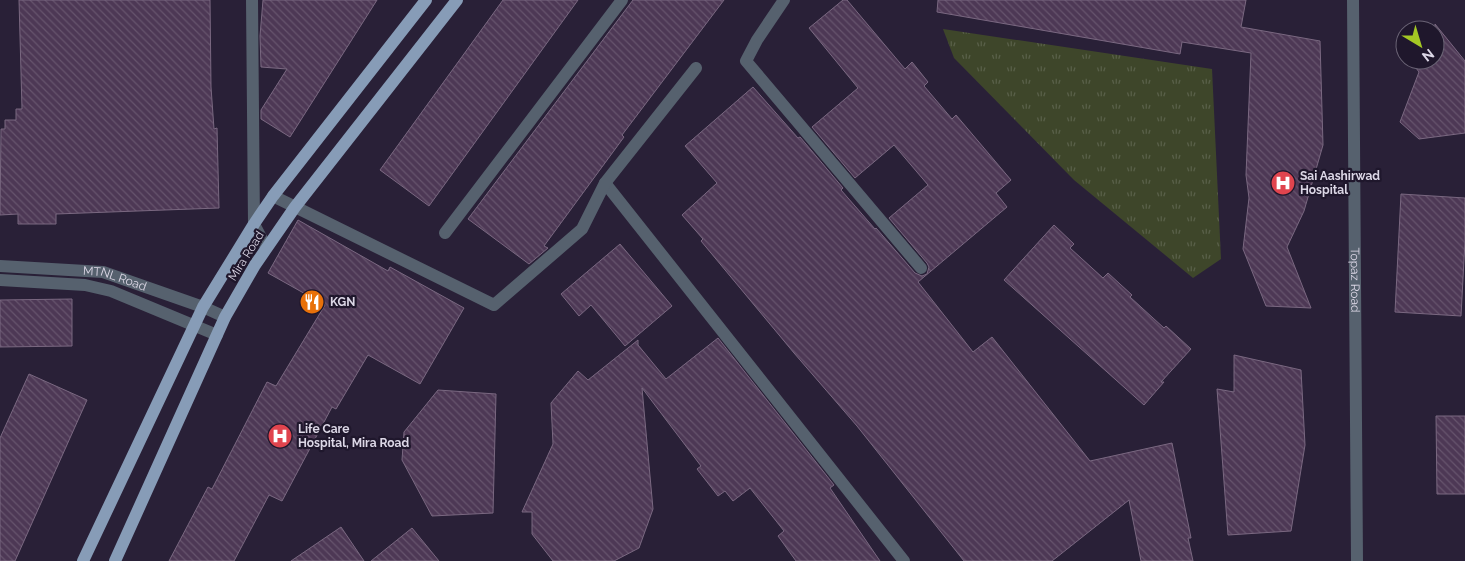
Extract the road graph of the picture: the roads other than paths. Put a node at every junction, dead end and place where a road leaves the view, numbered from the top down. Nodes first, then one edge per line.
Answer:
1 (252, 0) edge
2 (426, 0) edge
3 (457, 0) edge
4 (622, 0) edge
5 (784, 0) edge
6 (1353, 0) edge
7 (696, 68) dead end
8 (605, 183) junction
9 (273, 196) junction
10 (295, 207) junction
11 (254, 224) junction
12 (445, 233) dead end
13 (266, 246) junction
14 (0, 266) edge
15 (921, 268) dead end
16 (0, 280) edge
17 (203, 308) junction
18 (225, 317) junction
19 (195, 325) junction
20 (217, 335) junction
21 (83, 561) edge
22 (115, 561) edge
23 (904, 561) edge
24 (1357, 561) edge

1 - 11 street
2 - 9 main road, Mira Road
3 - 10 main road, Mira Road
4 - 12 street
5 - 15 street
6 - 24 street, Topaz Road
7 - 8 street
8 - 10 street
8 - 23 street
9 - 10 street
9 - 11 main road, Mira Road
10 - 13 main road, Mira Road
11 - 13 street
11 - 17 main road, Mira Road
13 - 18 main road, Mira Road
14 - 17 street, MTNL Road
16 - 19 street, MTNL Road
17 - 18 street, MTNL Road
17 - 19 main road, Mira Road
18 - 20 main road, Mira Road
19 - 20 street, MTNL Road
19 - 21 main road, Mira Road
20 - 22 main road, Mira Road

